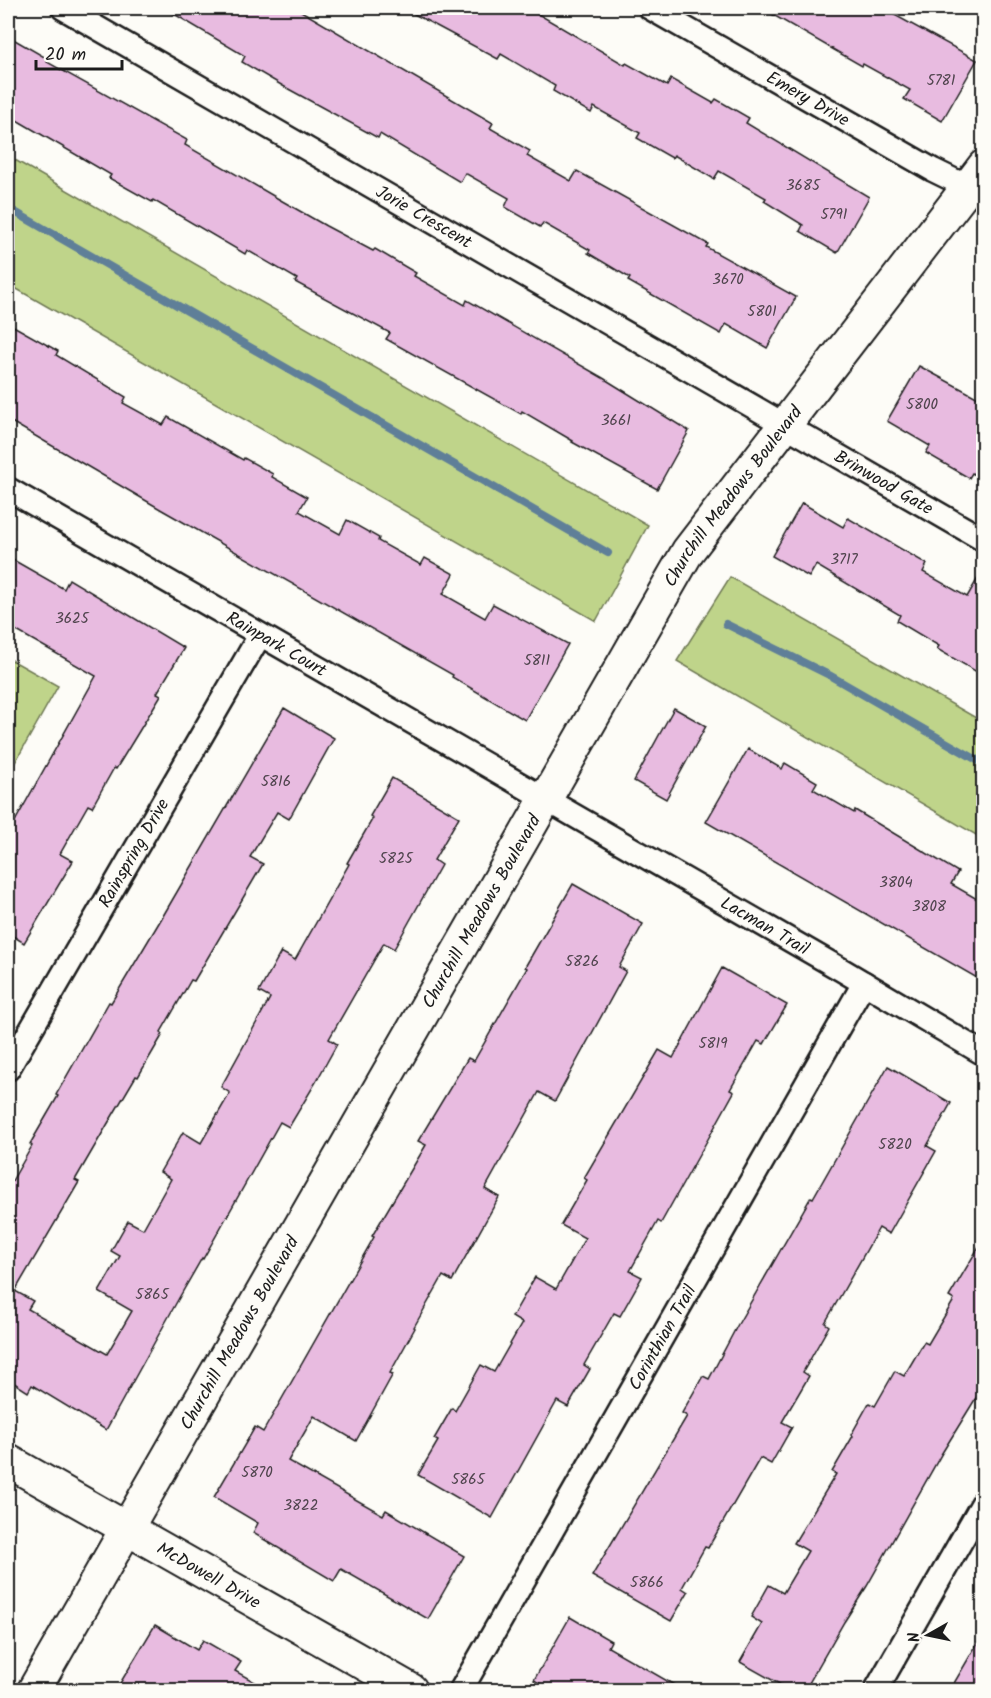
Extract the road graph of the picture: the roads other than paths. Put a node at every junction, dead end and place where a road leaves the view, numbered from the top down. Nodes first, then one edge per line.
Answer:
1 (63, 8) edge
2 (650, 8) edge
3 (978, 182) edge
4 (784, 425) junction
5 (8, 489) edge
6 (984, 540) edge
7 (260, 635) junction
8 (545, 800) junction
9 (864, 983) junction
10 (984, 1054) edge
11 (8, 1069) edge
12 (8, 1461) edge
13 (984, 1502) edge
14 (126, 1529) junction
15 (34, 1690) edge
16 (411, 1690) edge
17 (461, 1690) edge
18 (876, 1690) edge

1 - 4 street, Jorie Crescent
2 - 3 street, Emery Drive
3 - 4 street, Churchill Meadows Boulevard
4 - 6 street, Brinwood Gate
4 - 8 street, Churchill Meadows Boulevard
5 - 7 street, Rainpark Court
7 - 8 street, Rainpark Court
7 - 11 street, Rainspring Drive
8 - 9 street, Lacman Trail
8 - 14 street, Churchill Meadows Boulevard
9 - 10 street, Lacman Trail
9 - 17 street, Corinthian Trail
12 - 14 street, McDowell Drive
13 - 18 street
14 - 15 street, Churchill Meadows Boulevard
14 - 16 street, McDowell Drive

